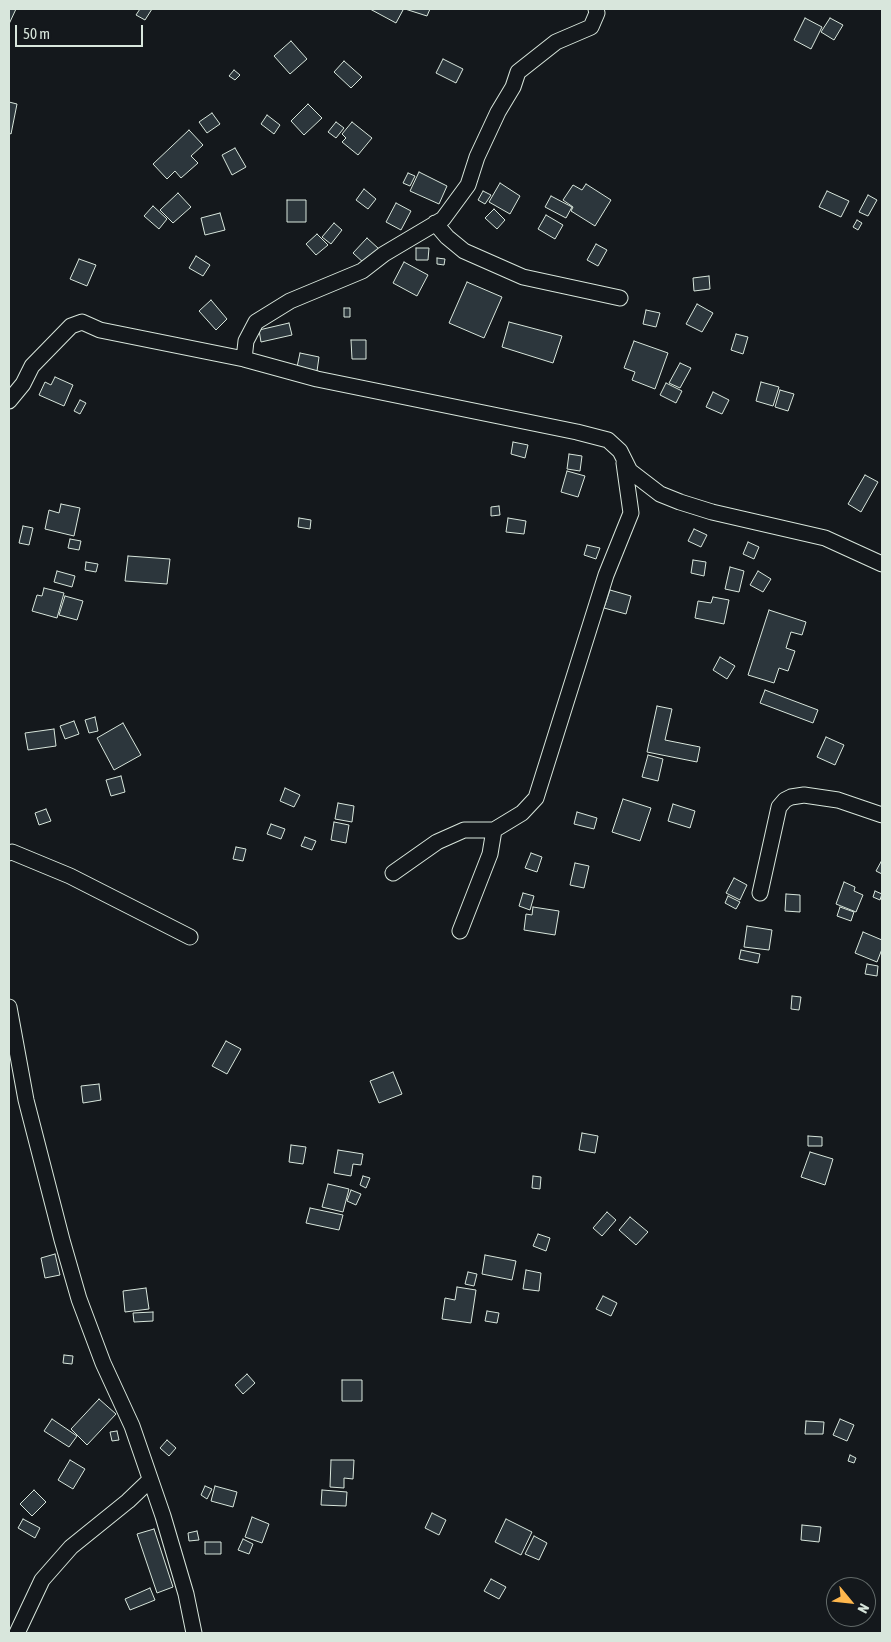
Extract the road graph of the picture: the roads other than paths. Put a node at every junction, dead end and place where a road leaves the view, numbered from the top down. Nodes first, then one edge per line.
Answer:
1 (596, 9) edge
2 (434, 223) junction
3 (620, 298) dead end
4 (244, 359) junction
5 (9, 401) edge
6 (623, 459) junction
7 (882, 564) edge
8 (882, 815) edge
9 (494, 830) junction
10 (9, 853) edge
11 (393, 873) dead end
12 (760, 893) dead end
13 (460, 931) dead end
14 (190, 937) dead end
15 (9, 1007) edge
16 (150, 1480) junction
17 (17, 1633) edge
18 (194, 1633) edge

1 - 2 street
2 - 3 street
2 - 4 street
4 - 5 street
4 - 6 street
6 - 7 street
6 - 9 street
8 - 12 street
9 - 11 street
9 - 13 street
10 - 14 street
15 - 16 street
16 - 17 street
16 - 18 street

